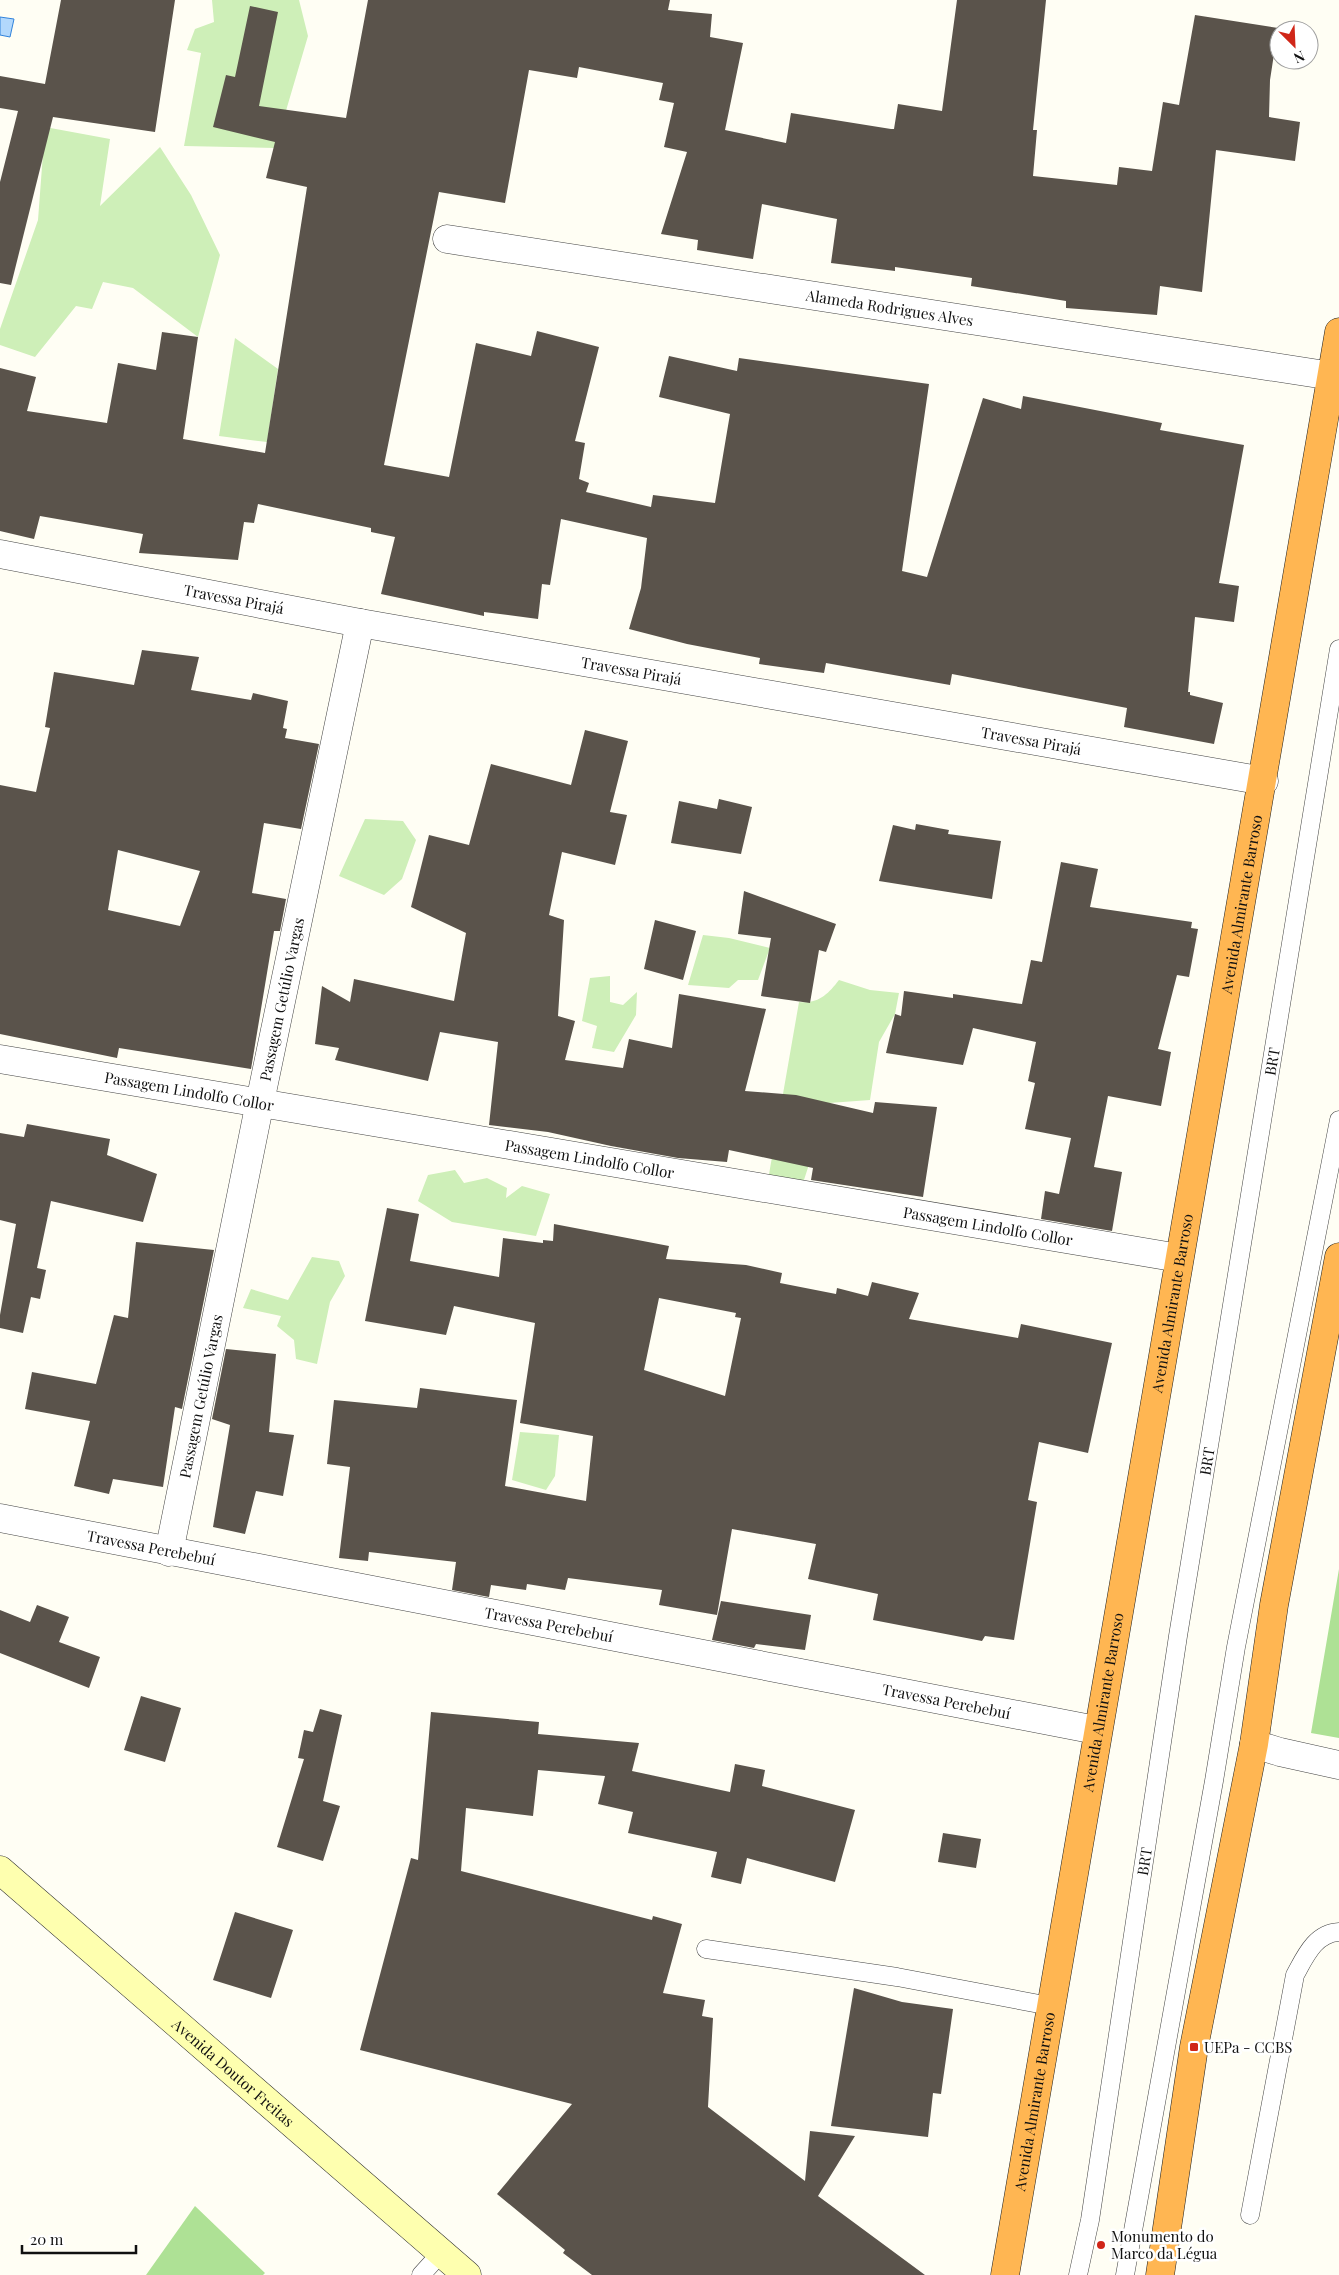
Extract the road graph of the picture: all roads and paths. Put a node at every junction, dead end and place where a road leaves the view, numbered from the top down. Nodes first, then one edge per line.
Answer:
1 (447, 239) dead end
2 (1339, 332) edge
3 (1332, 376) junction
4 (0, 554) edge
5 (360, 623) junction
6 (1339, 649) edge
7 (1264, 781) junction
8 (0, 1059) edge
9 (260, 1102) junction
10 (1339, 1120) edge
11 (1339, 1257) edge
12 (1179, 1258) junction
13 (0, 1518) edge
14 (169, 1552) junction
15 (1096, 1730) junction
16 (1254, 1744) junction
17 (1339, 1765) edge
18 (0, 1870) edge
19 (1339, 1932) edge
20 (706, 1949) dead end
21 (1050, 2006) junction
22 (1250, 2215) dead end
23 (441, 2253) junction
24 (421, 2275) edge
25 (467, 2275) edge
26 (1005, 2275) edge
27 (1078, 2275) edge
28 (1125, 2275) edge
29 (1160, 2275) edge

1 - 3 street, Alameda Rodrigues Alves
2 - 3 highway, Avenida Almirante Barroso
3 - 7 highway, Avenida Almirante Barroso
4 - 5 street, Travessa Pirajá
5 - 7 street, Travessa Pirajá
5 - 9 street, Passagem Getúlio Vargas
6 - 27 lane, BRT
7 - 12 highway, Avenida Almirante Barroso
8 - 9 street, Passagem Lindolfo Collor
9 - 12 street, Passagem Lindolfo Collor
9 - 14 street, Passagem Getúlio Vargas
10 - 28 lane
11 - 16 highway
12 - 15 highway, Avenida Almirante Barroso
13 - 14 street, Travessa Perebebuí
14 - 15 street, Travessa Perebebuí
15 - 21 highway, Avenida Almirante Barroso
16 - 17 street
16 - 29 highway
18 - 23 main road, Avenida Doutor Freitas
19 - 22 lane
20 - 21 lane
21 - 26 highway, Avenida Almirante Barroso
23 - 24 lane
23 - 25 main road, Avenida Doutor Freitas

